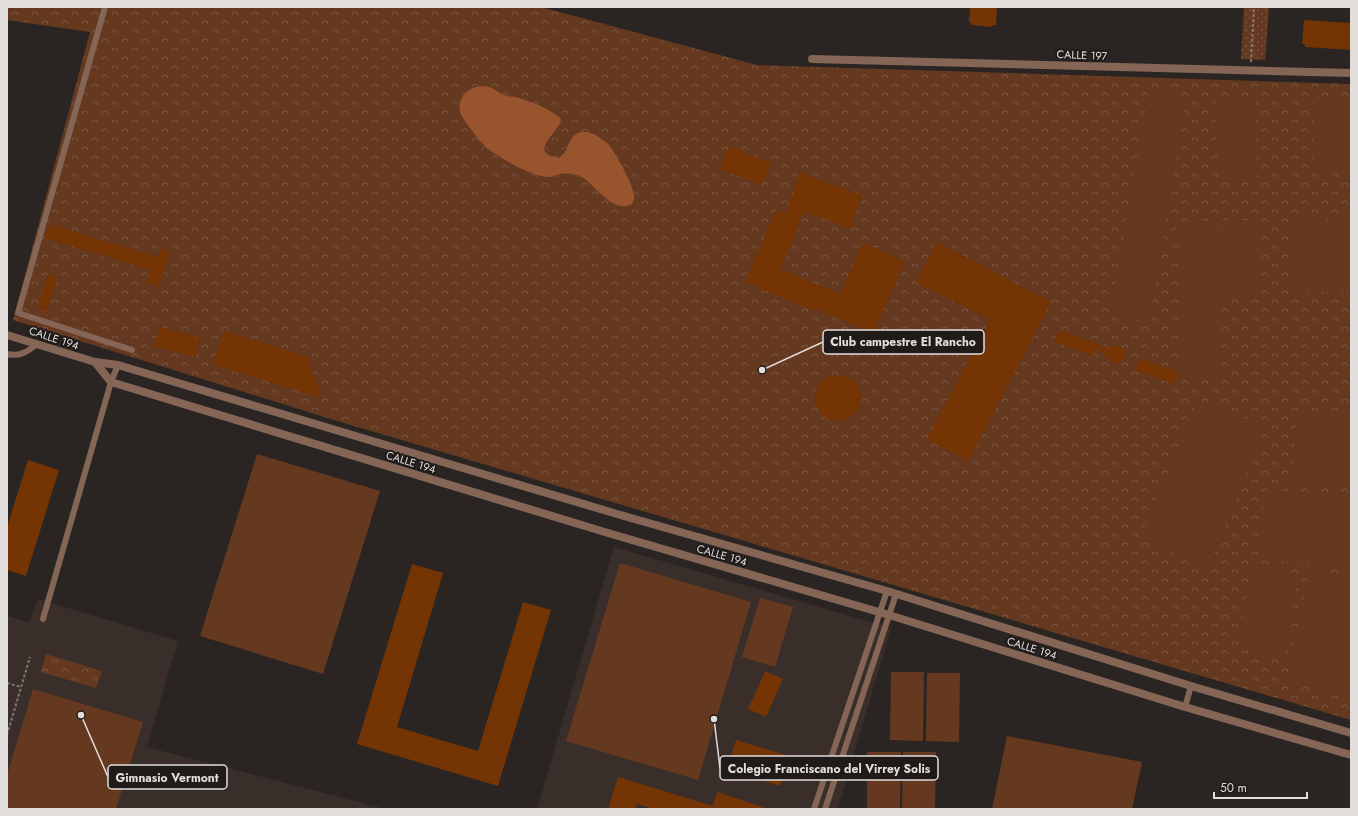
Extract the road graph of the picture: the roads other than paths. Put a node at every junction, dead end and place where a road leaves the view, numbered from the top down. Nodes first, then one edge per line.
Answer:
1 (105, 7) edge
2 (812, 59) dead end
3 (1351, 73) edge
4 (7, 334) edge
5 (36, 344) junction
6 (132, 350) dead end
7 (7, 354) edge
8 (95, 362) junction
9 (118, 365) junction
10 (111, 382) junction
11 (887, 591) junction
12 (896, 594) junction
13 (885, 614) junction
14 (43, 619) dead end
15 (1191, 686) junction
16 (1185, 707) junction
17 (1351, 733) edge
18 (1351, 755) edge
19 (814, 809) edge
20 (825, 809) edge

1 - 6 lane
2 - 3 street, CALLE 197
4 - 5 street, CALLE 194
5 - 7 lane
5 - 8 street, CALLE 194
8 - 9 street, CALLE 194
8 - 10 street
9 - 10 lane
9 - 11 street, CALLE 194
10 - 13 street, CALLE 194
10 - 14 lane
11 - 12 street, CALLE 194
11 - 13 lane
12 - 13 lane
12 - 15 street, CALLE 194
13 - 16 street, CALLE 194
13 - 19 lane
13 - 20 lane
15 - 16 lane
15 - 17 street, CALLE 194
16 - 18 street, CALLE 194

